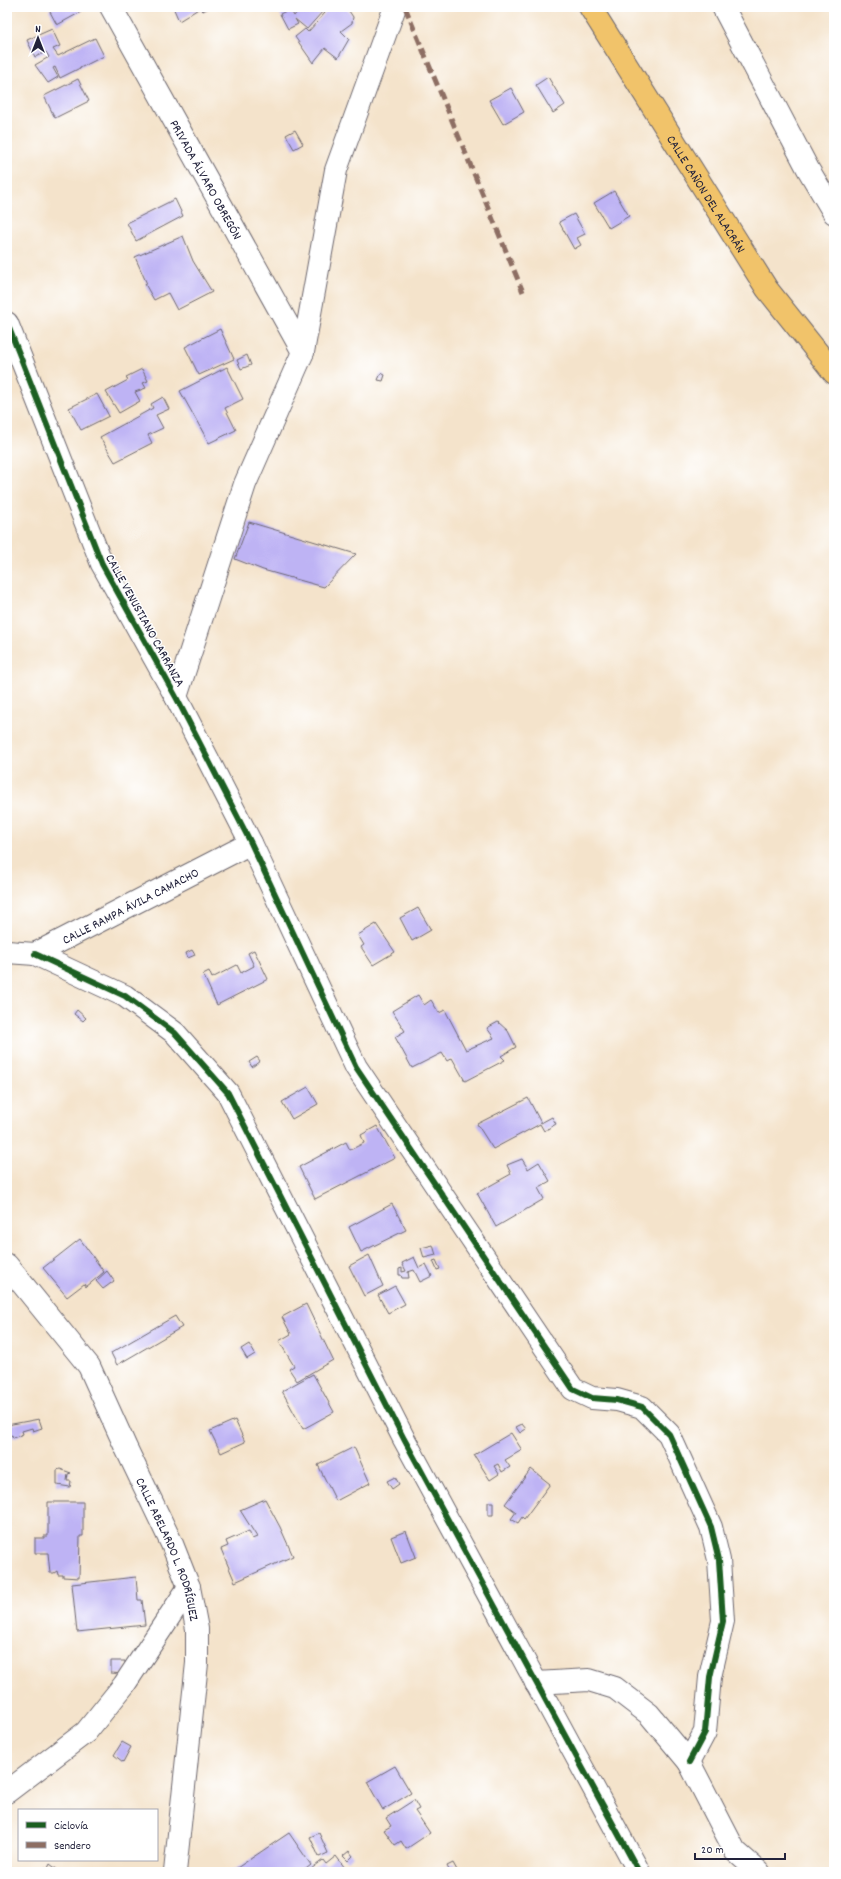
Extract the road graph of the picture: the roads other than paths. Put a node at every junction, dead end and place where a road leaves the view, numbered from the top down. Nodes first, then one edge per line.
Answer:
1 (111, 7) edge
2 (395, 7) edge
3 (590, 7) edge
4 (723, 7) edge
5 (834, 213) edge
6 (7, 323) edge
7 (303, 352) junction
8 (834, 373) edge
9 (176, 697) junction
10 (251, 843) junction
11 (7, 952) edge
12 (35, 954) junction
13 (7, 1265) edge
14 (189, 1587) junction
15 (536, 1683) junction
16 (689, 1762) junction
17 (7, 1792) edge
18 (175, 1872) edge
19 (639, 1872) edge
20 (759, 1872) edge

1 - 7 street, PRIVADA ÁLVARO OBREGÓN
2 - 7 street
3 - 8 main road, CALLE CAÑON DEL ALACRÁN
4 - 5 street
6 - 9 street, CALLE VENUSTIANO CARRANZA
7 - 9 street
9 - 10 street, CALLE VENUSTIANO CARRANZA
10 - 12 street, CALLE RAMPA ÁVILA CAMACHO
10 - 16 street, CALLE VENUSTIANO CARRANZA
11 - 12 street
12 - 15 street
13 - 14 street, CALLE ABELARDO L. RODRÍGUEZ
14 - 17 street
14 - 18 street, CALLE ABELARDO L. RODRÍGUEZ
15 - 16 street
15 - 19 street
16 - 20 street

